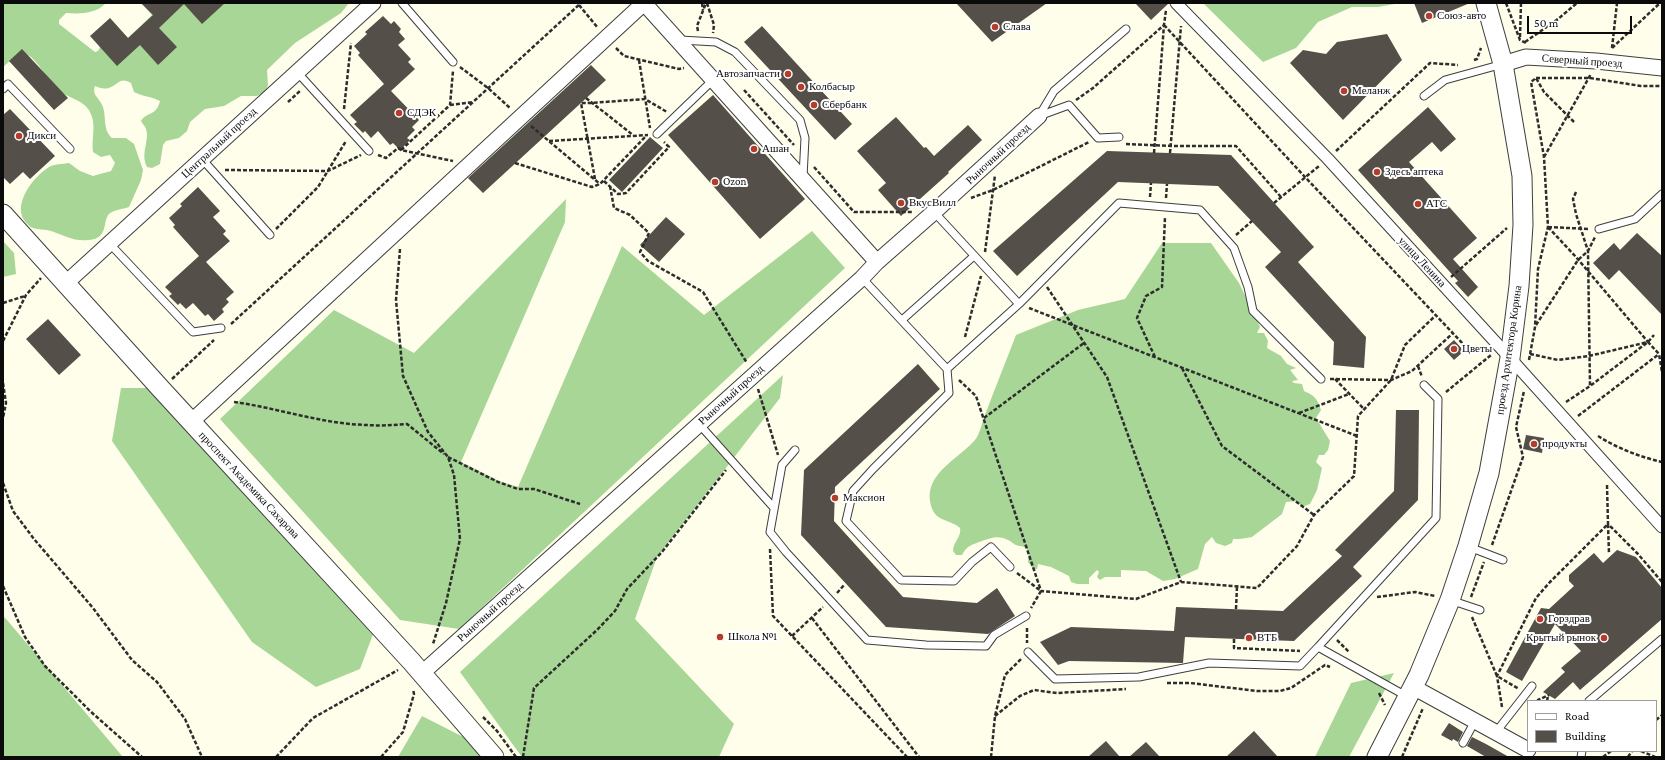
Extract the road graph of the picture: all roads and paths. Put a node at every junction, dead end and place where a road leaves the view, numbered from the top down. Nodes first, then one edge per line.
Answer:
1 (373, 3) edge
2 (402, 3) edge
3 (702, 3) edge
4 (1168, 3) edge
5 (1486, 3) edge
6 (1506, 3) edge
7 (1521, 3) edge
8 (1576, 3) edge
9 (1617, 3) edge
10 (580, 4) edge
11 (1180, 6) edge
12 (703, 11) dead end
13 (353, 22) junction
14 (1164, 25) junction
15 (1126, 29) dead end
16 (606, 38) junction
17 (678, 40) junction
18 (1180, 42) junction
19 (1525, 42) dead end
20 (1483, 45) dead end
21 (1612, 48) dead end
22 (639, 60) junction
23 (1472, 61) dead end
24 (453, 62) joint
25 (1503, 64) junction
26 (1462, 65) dead end
27 (701, 66) junction
28 (1662, 68) edge
29 (296, 72) junction
30 (1536, 78) junction
31 (713, 80) junction
32 (1531, 82) dead end
33 (1662, 86) edge
34 (3, 89) edge
35 (1424, 96) dead end
36 (586, 98) dead end
37 (646, 99) junction
38 (473, 102) junction
39 (591, 103) junction
40 (1069, 104) junction
41 (450, 105) junction
42 (675, 116) junction
43 (1039, 116) junction
44 (1574, 122) dead end
45 (352, 132) junction
46 (657, 134) joint
47 (647, 135) junction
48 (634, 136) junction
49 (1119, 137) dead end
50 (587, 139) junction
51 (549, 141) dead end
52 (1096, 143) dead end
53 (1125, 144) dead end
54 (1154, 146) junction
55 (1171, 146) junction
56 (70, 149) dead end
57 (401, 150) junction
58 (369, 151) junction
59 (418, 153) junction
60 (1154, 153) dead end
61 (1170, 153) dead end
62 (202, 159) junction
63 (1328, 159) junction
64 (470, 164) junction
65 (515, 164) dead end
66 (328, 170) junction
67 (217, 176) junction
68 (1305, 177) junction
69 (803, 179) junction
70 (595, 180) dead end
71 (604, 181) junction
72 (610, 186) junction
73 (1576, 192) dead end
74 (1662, 194) edge
75 (1281, 197) junction
76 (964, 201) dead end
77 (1274, 203) dead end
78 (1165, 207) junction
79 (934, 212) junction
80 (3, 214) edge
81 (1252, 222) dead end
82 (1511, 224) dead end
83 (402, 227) junction
84 (1580, 228) junction
85 (1599, 229) junction
86 (270, 235) joint
87 (1228, 242) junction
88 (109, 243) junction
89 (1588, 251) junction
90 (974, 256) junction
91 (1578, 260) junction
92 (877, 262) junction
93 (1588, 271) junction
94 (862, 278) junction
95 (1043, 280) junction
96 (66, 283) junction
97 (1443, 284) junction
98 (26, 296) junction
99 (3, 303) edge
100 (1020, 304) junction
101 (1436, 315) junction
102 (902, 320) junction
103 (1072, 324) junction
104 (1535, 327) dead end
105 (222, 330) junction
106 (1453, 333) junction
107 (1654, 335) dead end
108 (3, 342) edge
109 (1084, 342) junction
110 (1648, 342) junction
111 (1504, 354) junction
112 (1530, 354) dead end
113 (1659, 354) junction
114 (1589, 356) junction
115 (1155, 357) junction
116 (1182, 368) junction
117 (947, 370) junction
118 (1662, 372) edge
119 (754, 375) junction
120 (1321, 379) joint
121 (1335, 379) junction
122 (1391, 380) junction
123 (3, 383) edge
124 (1424, 385) dead end
125 (1590, 386) junction
126 (161, 389) junction
127 (1349, 394) junction
128 (216, 399) junction
129 (1438, 399) junction
130 (1556, 408) junction
131 (1364, 409) junction
132 (1298, 413) junction
133 (3, 418) edge
134 (984, 418) junction
135 (191, 422) junction
136 (699, 424) junction
137 (1572, 426) junction
138 (1357, 436) junction
139 (795, 450) dead end
140 (448, 457) junction
141 (733, 462) junction
142 (1662, 462) edge
143 (782, 465) junction
144 (1607, 466) junction
145 (3, 483) edge
146 (580, 504) dead end
147 (774, 508) junction
148 (1314, 515) junction
149 (1608, 524) junction
150 (1662, 527) edge
151 (770, 532) junction
152 (1468, 546) junction
153 (1609, 554) dead end
154 (1503, 560) dead end
155 (1010, 568) dead end
156 (1181, 582) junction
157 (1662, 582) edge
158 (845, 584) dead end
159 (3, 586) edge
160 (1237, 586) junction
161 (1361, 599) junction
162 (830, 600) junction
163 (1459, 603) junction
164 (1236, 609) dead end
165 (1480, 610) dead end
166 (1026, 616) dead end
167 (812, 618) junction
168 (1329, 634) junction
169 (792, 636) junction
170 (1234, 639) dead end
171 (1662, 639) edge
172 (433, 645) dead end
173 (1344, 646) dead end
174 (1304, 647) dead end
175 (1318, 647) junction
176 (1028, 652) joint
177 (1331, 667) dead end
178 (415, 674) junction
179 (1497, 676) junction
180 (1162, 683) dead end
181 (1532, 686) dead end
182 (1375, 688) dead end
183 (1128, 689) dead end
184 (1526, 693) junction
185 (1407, 698) junction
186 (1536, 700) edge
187 (1540, 700) edge
188 (1547, 700) edge
189 (1590, 700) edge
190 (995, 716) junction
191 (1418, 720) dead end
192 (1475, 721) junction
193 (1501, 727) junction
194 (1463, 743) dead end
195 (1527, 748) edge
196 (1644, 752) edge
197 (142, 757) edge
198 (202, 757) edge
199 (276, 757) edge
200 (382, 757) edge
201 (494, 757) edge
202 (523, 757) edge
203 (907, 757) edge
204 (919, 757) edge
205 (991, 757) edge
206 (1377, 757) edge
207 (1656, 757) edge

1 - 13 street, Центральный проезд
2 - 24 lane
3 - 12 path
4 - 14 path
5 - 25 street, проезд Архитектора Корина
6 - 7 path
8 - 19 path
9 - 21 path
10 - 16 path
10 - 38 path
11 - 18 path
11 - 63 street, улица Ленина
13 - 29 street, Центральный проезд
13 - 45 path
14 - 18 path
14 - 40 path
14 - 54 path
15 - 43 lane
16 - 17 street
16 - 22 path
16 - 64 street
17 - 27 street
17 - 69 lane
18 - 55 path
18 - 68 path
20 - 23 path
22 - 27 path
22 - 37 path
24 - 41 path
25 - 28 street, Северный проезд
25 - 35 lane
25 - 111 street, проезд Архитектора Корина
26 - 63 path
27 - 31 street
29 - 45 lane
29 - 62 street, Центральный проезд
30 - 32 path
30 - 33 path
30 - 44 path
31 - 42 lane
31 - 69 street
34 - 56 lane
36 - 39 path
37 - 39 path
37 - 42 path
37 - 47 path
38 - 41 path
38 - 59 path
39 - 48 path
39 - 50 path
40 - 43 lane
40 - 49 lane
41 - 57 path
42 - 46 lane
43 - 79 street, Рыночный проезд
45 - 58 lane
45 - 66 path
46 - 72 path
47 - 48 path
47 - 71 path
48 - 50 path
50 - 51 path
50 - 70 path
52 - 76 path
53 - 54 path
54 - 55 path
54 - 60 path
55 - 61 path
55 - 75 path
57 - 58 path
57 - 59 path
58 - 66 path
59 - 64 path
59 - 105 path
62 - 67 lane
62 - 88 street, Центральный проезд
63 - 68 path
63 - 97 street, улица Ленина
64 - 83 street
65 - 71 path
66 - 67 path
66 - 86 path
67 - 86 lane
68 - 75 path
68 - 101 path
69 - 92 street
71 - 72 path
72 - 119 path
73 - 84 path
74 - 85 lane
75 - 77 path
78 - 87 lane
78 - 95 lane
78 - 115 path
79 - 90 lane
79 - 92 street, Рыночный проезд
80 - 96 street, проспект Академика Сахарова
81 - 87 path
82 - 97 path
83 - 128 street
83 - 140 path
84 - 85 path
84 - 89 path
84 - 91 path
85 - 89 path
87 - 120 lane
88 - 96 street, Центральный проезд
88 - 105 lane
89 - 91 path
89 - 93 path
90 - 100 lane
90 - 102 lane
91 - 93 path
91 - 104 path
92 - 94 street, Рыночный проезд
93 - 110 path
93 - 114 path
94 - 102 lane
94 - 119 street, Рыночный проезд
95 - 100 lane
95 - 103 path
96 - 98 path
96 - 126 street, проспект Академика Сахарова
97 - 111 street, улица Ленина
98 - 99 path
98 - 108 path
100 - 103 path
100 - 117 lane
101 - 106 path
101 - 122 path
102 - 117 lane
103 - 109 path
103 - 115 path
105 - 126 path
106 - 111 path
106 - 122 path
107 - 110 path
109 - 134 path
109 - 156 path
110 - 113 path
110 - 114 path
110 - 125 path
111 - 129 path
111 - 130 street, улица Ленина
111 - 152 street, проезд Архитектора Корина
112 - 114 path
113 - 118 path
113 - 137 path
114 - 125 path
115 - 116 path
116 - 132 path
116 - 148 path
117 - 134 path
117 - 155 lane
119 - 136 street, Рыночный проезд
119 - 143 path
120 - 121 path
121 - 122 path
121 - 127 path
122 - 131 path
123 - 133 path
124 - 129 lane
125 - 130 path
126 - 135 street, проспект Академика Сахарова
127 - 131 path
127 - 132 path
128 - 135 street
128 - 140 path
129 - 161 lane
130 - 137 street, улица Ленина
131 - 138 path
132 - 138 path
134 - 156 path
135 - 178 street, проспект Академика Сахарова
136 - 141 lane
136 - 178 street, Рыночный проезд
137 - 142 path
137 - 144 street, улица Ленина
138 - 148 path
139 - 143 lane
140 - 146 path
140 - 172 path
141 - 147 lane
141 - 202 path
143 - 147 lane
144 - 149 path
144 - 150 street, улица Ленина
145 - 198 path
147 - 151 lane
148 - 160 path
149 - 153 path
149 - 157 path
149 - 179 path
151 - 162 lane
151 - 169 path
152 - 154 lane
152 - 163 street, проезд Архитектора Корина
156 - 160 path
158 - 162 path
159 - 197 path
160 - 164 path
161 - 163 path
161 - 168 lane
162 - 166 lane
162 - 167 path
163 - 165 lane
163 - 179 path
163 - 185 street, проезд Архитектора Корина
167 - 169 path
167 - 204 path
168 - 173 path
168 - 175 lane
169 - 203 path
170 - 174 path
171 - 189 lane
175 - 176 lane
175 - 185 lane
176 - 190 path
177 - 180 path
178 - 199 path
178 - 200 path
178 - 201 street, проспект Академика Сахарова
179 - 184 path
179 - 193 path
181 - 184 lane
182 - 185 path
183 - 190 path
184 - 186 path
184 - 193 lane
185 - 191 path
185 - 192 street
185 - 206 street, проезд Архитектора Корина
187 - 188 path
190 - 205 path
192 - 193 street
192 - 194 lane
193 - 195 street
196 - 207 path

